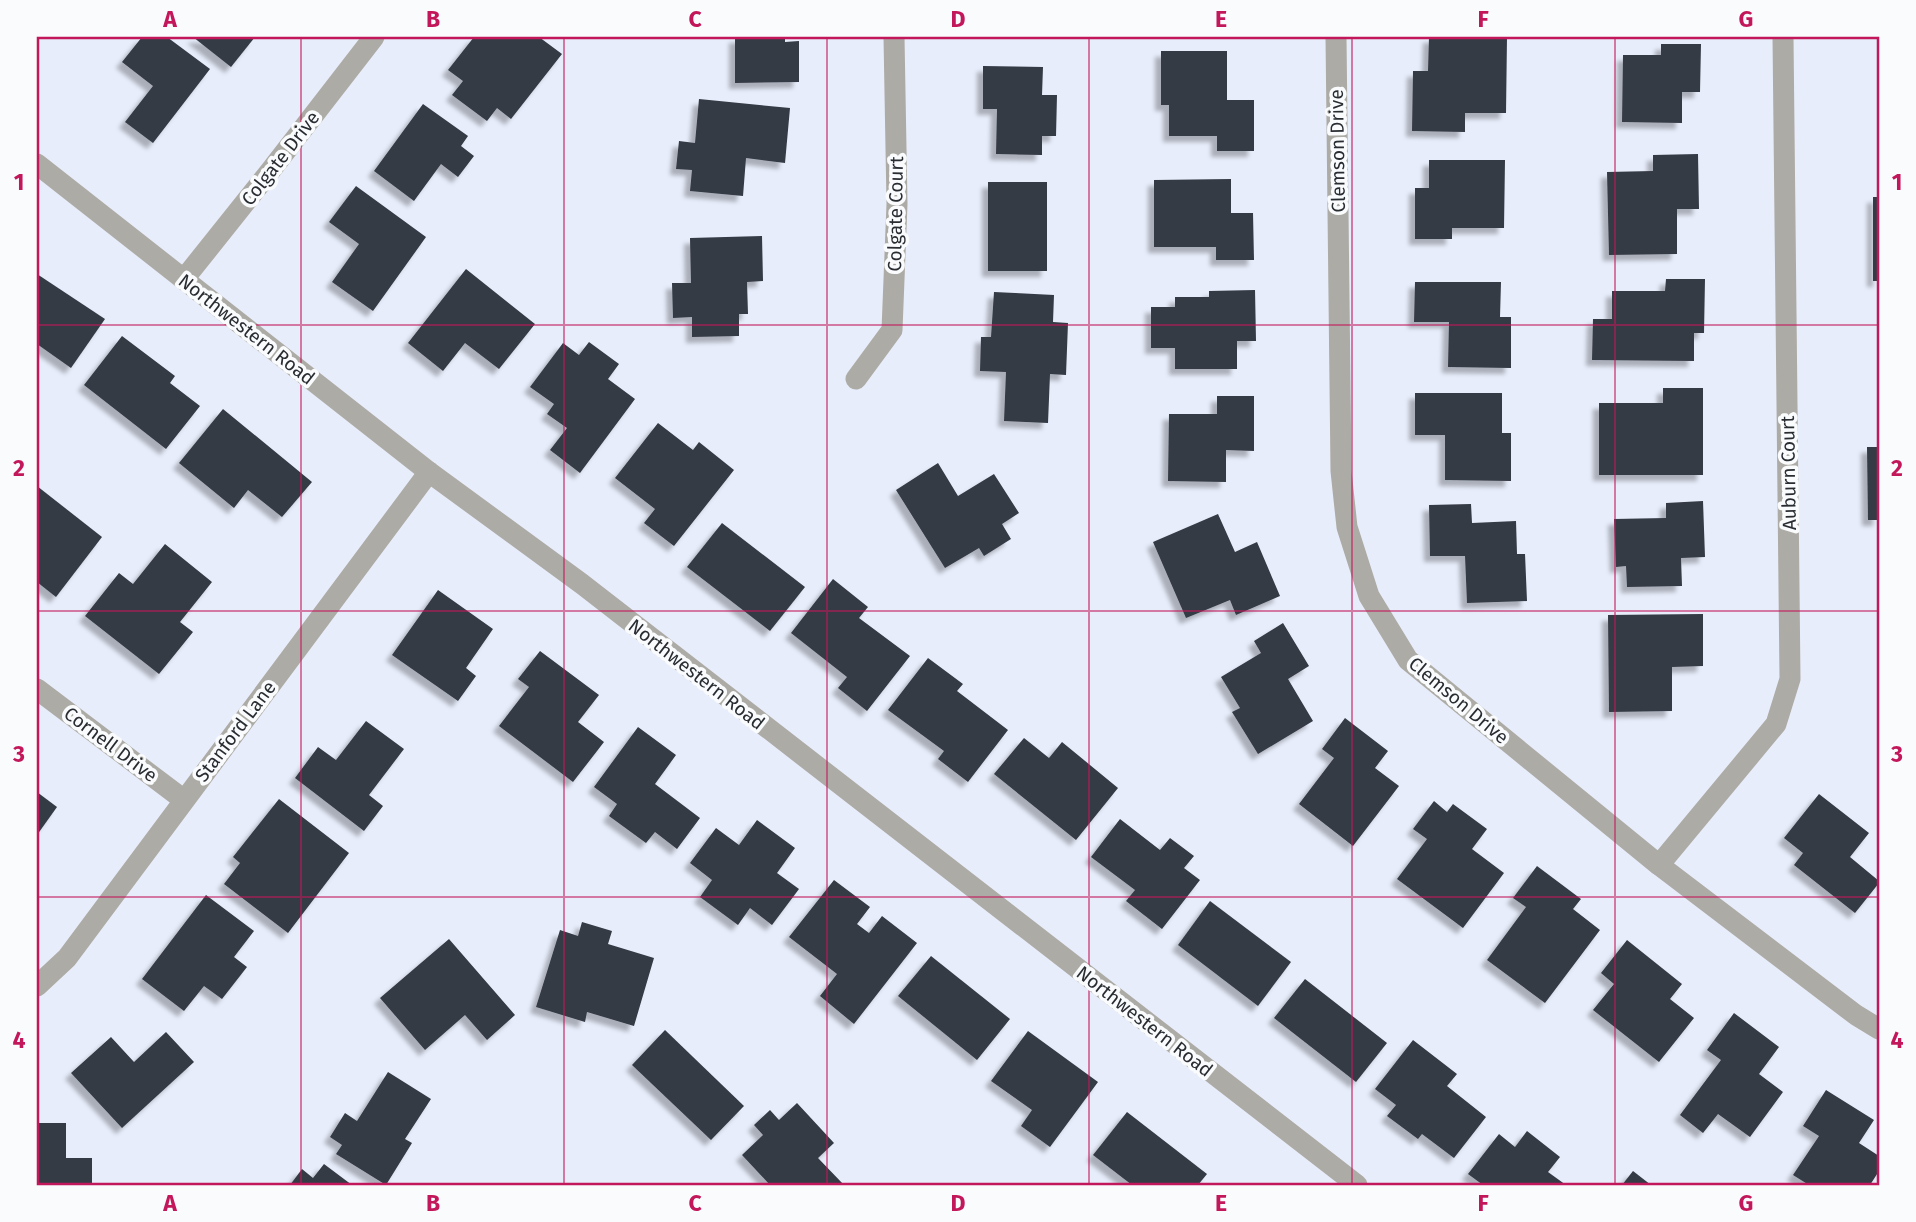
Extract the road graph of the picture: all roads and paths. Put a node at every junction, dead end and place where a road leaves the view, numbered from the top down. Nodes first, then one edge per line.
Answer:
1 (374, 37) edge
2 (894, 37) edge
3 (1336, 37) edge
4 (1783, 37) edge
5 (37, 164) edge
6 (184, 279) junction
7 (856, 379) dead end
8 (429, 472) junction
9 (37, 689) edge
10 (184, 800) junction
11 (1660, 865) junction
12 (37, 986) edge
13 (1879, 1029) edge
14 (1357, 1185) edge

1 - 6 street, Colgate Drive
2 - 7 street, Colgate Court
3 - 11 street, Clemson Drive
4 - 11 street, Auburn Court
5 - 6 street, Northwestern Road
6 - 8 street, Northwestern Road
8 - 10 street, Stanford Lane
8 - 14 street, Northwestern Road
9 - 10 street, Cornell Drive
10 - 12 street, Stanford Lane
11 - 13 street, Clemson Drive

